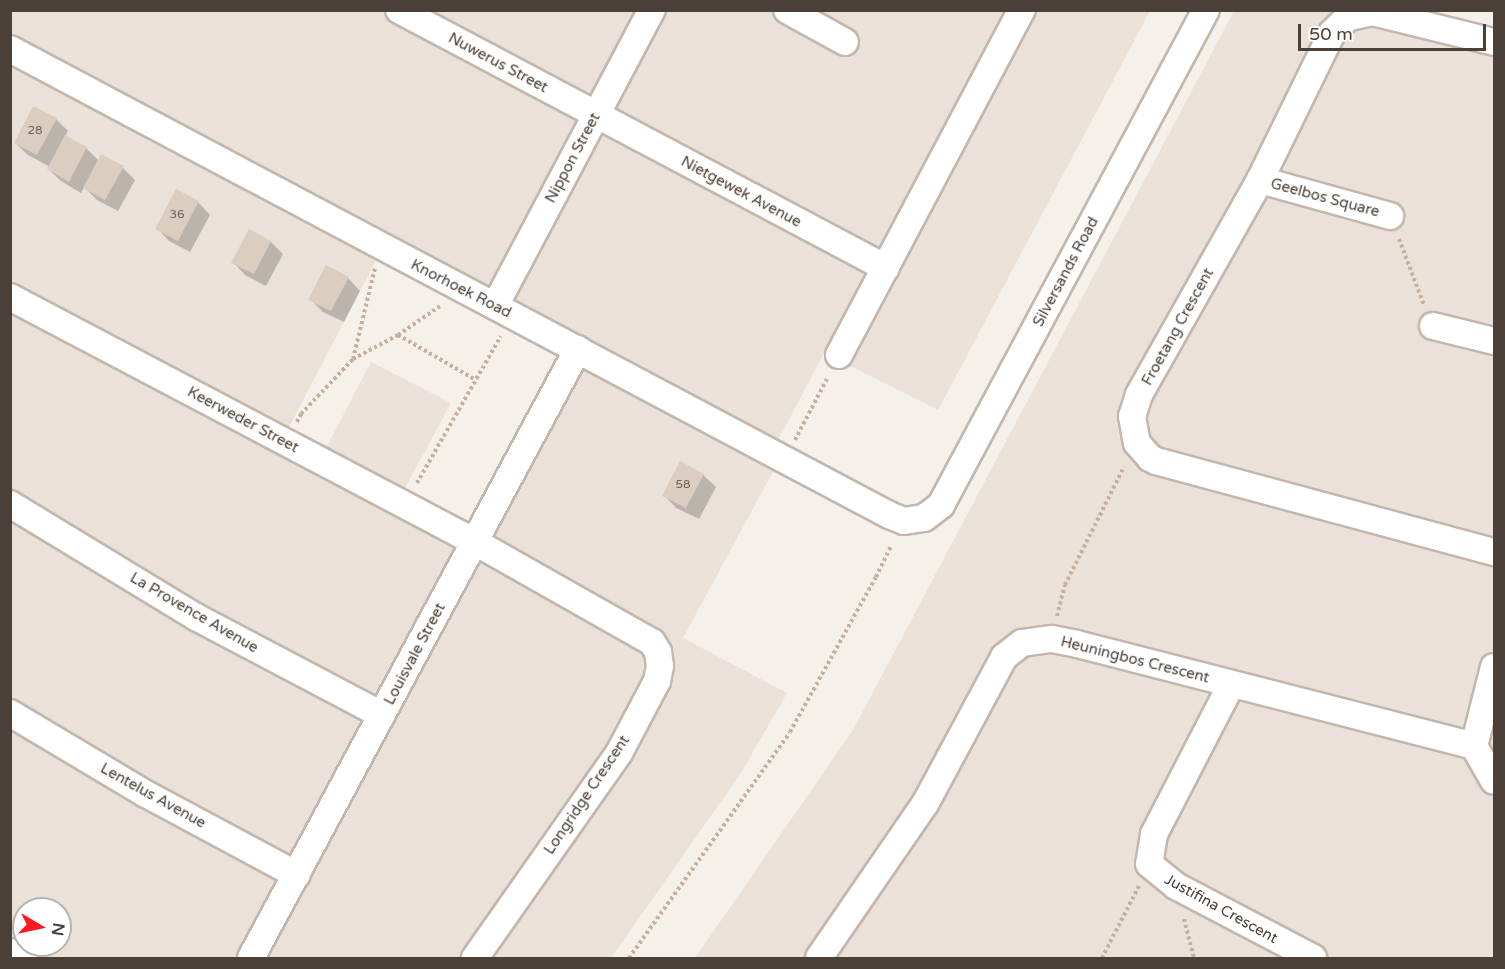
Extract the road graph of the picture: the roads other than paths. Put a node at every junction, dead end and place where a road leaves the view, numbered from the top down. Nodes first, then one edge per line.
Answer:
1 (652, 10) edge
2 (787, 10) edge
3 (1022, 10) edge
4 (1206, 10) edge
5 (416, 14) edge
6 (846, 42) dead end
7 (1494, 42) edge
8 (10, 49) edge
9 (597, 115) junction
10 (1260, 180) junction
11 (1390, 216) road end
12 (886, 268) junction
13 (10, 297) edge
14 (504, 311) junction
15 (1432, 326) road end
16 (1494, 341) edge
17 (578, 349) junction
18 (839, 355) road end
19 (10, 504) edge
20 (914, 520) joint
21 (475, 542) junction
22 (1494, 552) edge
23 (1494, 667) edge
24 (1231, 684) junction
25 (10, 713) edge
26 (382, 715) junction
27 (1474, 746) junction
28 (1494, 781) edge
29 (297, 875) junction
30 (10, 952) edge
31 (26, 958) edge
32 (251, 958) edge
33 (475, 958) edge
34 (819, 958) edge
35 (1313, 958) edge

1 - 9 street, Nippon Street
2 - 6 street
3 - 12 street
4 - 20 street, Silversands Road
5 - 9 street, Nuwerus Street
7 - 10 street, Froetang Crescent
8 - 14 street, Knorhoek Road
9 - 12 street, Nietgewek Avenue
9 - 14 street, Nippon Street
10 - 11 street, Geelbos Square
10 - 22 street, Froetang Crescent
12 - 18 street
13 - 21 street, Keerweder Street
14 - 17 street, Knorhoek Road
15 - 16 street
17 - 20 street, Knorhoek Road
17 - 21 street, Louisvale Street
19 - 26 street, La Provence Avenue
21 - 26 street, Louisvale Street
21 - 33 street, Longridge Crescent
23 - 27 street
24 - 27 street, Heuningbos Crescent
24 - 34 street, Heuningbos Crescent
24 - 35 street, Justifina Crescent
25 - 29 street, Lentelus Avenue
26 - 29 street, Louisvale Street
27 - 28 street
29 - 32 street, Louisvale Street
30 - 31 street

